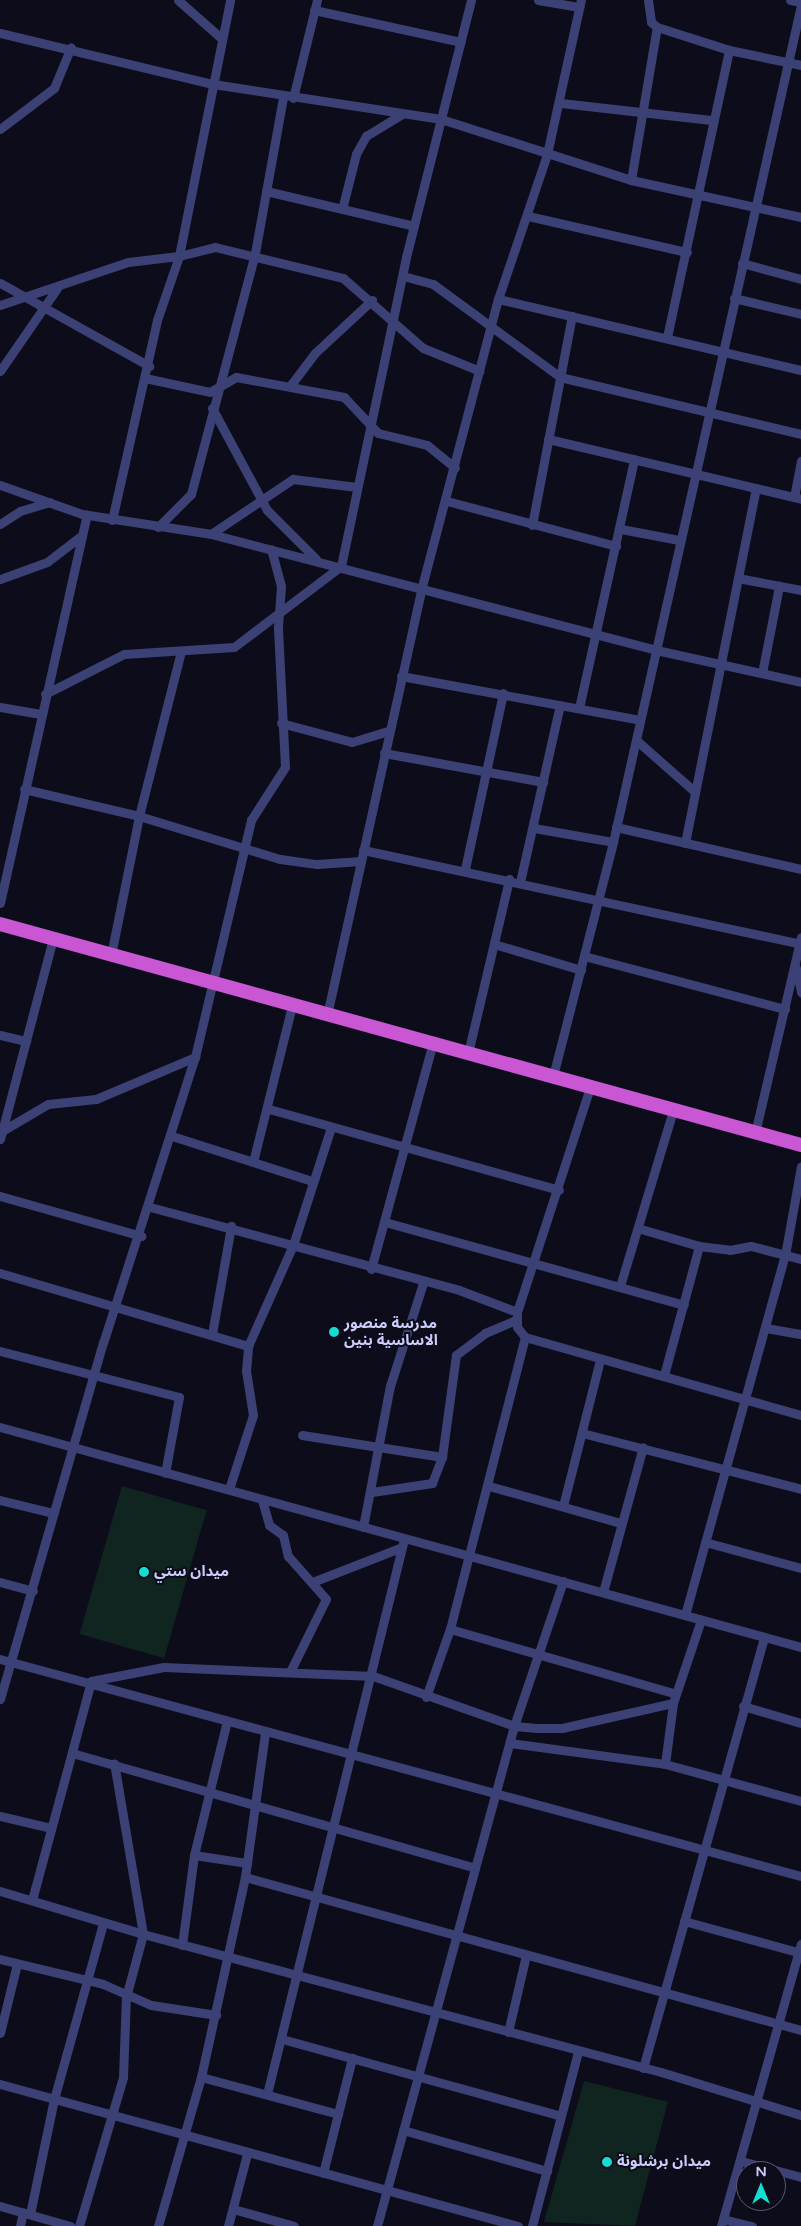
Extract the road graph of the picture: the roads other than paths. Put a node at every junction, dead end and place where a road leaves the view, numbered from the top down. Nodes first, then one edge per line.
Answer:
1 (178, 0) edge
2 (230, 0) edge
3 (317, 0) edge
4 (471, 0) edge
5 (538, 0) edge
6 (648, 0) edge
7 (790, 0) edge
8 (580, 3) edge
9 (801, 4) edge
10 (314, 10) junction
11 (657, 27) junction
12 (0, 33) edge
13 (220, 37) junction
14 (461, 42) junction
15 (71, 47) junction
16 (729, 50) junction
17 (789, 62) junction
18 (801, 65) edge
19 (214, 84) junction
20 (283, 97) junction
21 (293, 98) junction
22 (561, 103) junction
23 (643, 113) junction
24 (402, 114) junction
25 (441, 119) junction
26 (711, 120) junction
27 (0, 129) edge
28 (547, 154) junction
29 (631, 180) junction
30 (266, 191) junction
31 (699, 195) junction
32 (754, 207) junction
33 (342, 209) junction
34 (528, 216) junction
35 (801, 217) edge
36 (414, 226) junction
37 (687, 252) junction
38 (255, 253) junction
39 (179, 256) junction
40 (742, 263) junction
41 (403, 276) junction
42 (801, 278) edge
43 (0, 283) edge
44 (59, 285) junction
45 (25, 298) junction
46 (734, 298) junction
47 (498, 299) junction
48 (372, 300) junction
49 (0, 305) edge
50 (42, 310) junction
51 (801, 314) edge
52 (572, 316) junction
53 (393, 324) junction
54 (490, 330) junction
55 (667, 337) junction
56 (722, 351) junction
57 (148, 366) junction
58 (480, 370) junction
59 (801, 370) edge
60 (0, 371) edge
61 (560, 377) junction
62 (146, 378) junction
63 (290, 386) junction
64 (215, 391) junction
65 (212, 408) junction
66 (708, 414) junction
67 (370, 423) junction
68 (801, 434) edge
69 (548, 439) junction
70 (634, 459) junction
71 (801, 461) edge
72 (455, 468) junction
73 (695, 473) junction
74 (0, 485) edge
75 (357, 487) junction
76 (756, 488) junction
77 (797, 498) edge
78 (262, 501) junction
79 (447, 501) junction
80 (50, 502) junction
81 (87, 515) junction
82 (112, 520) junction
83 (0, 524) edge
84 (532, 525) junction
85 (158, 527) junction
86 (621, 529) junction
87 (211, 534) junction
88 (81, 536) junction
89 (679, 540) junction
90 (616, 546) junction
91 (271, 549) junction
92 (318, 560) junction
93 (342, 566) junction
94 (738, 578) junction
95 (0, 579) edge
96 (779, 586) junction
97 (421, 590) junction
98 (801, 590) edge
99 (279, 611) junction
100 (596, 634) junction
101 (656, 650) junction
102 (181, 651) junction
103 (721, 664) junction
104 (762, 673) junction
105 (401, 676) junction
106 (801, 682) edge
107 (503, 693) junction
108 (46, 694) junction
109 (560, 705) junction
110 (0, 707) edge
111 (579, 708) junction
112 (40, 714) junction
113 (640, 720) junction
114 (281, 723) junction
115 (389, 731) junction
116 (636, 740) junction
117 (384, 753) junction
118 (486, 771) junction
119 (543, 782) junction
120 (24, 789) junction
121 (695, 792) junction
122 (139, 816) junction
123 (616, 827) junction
124 (534, 828) junction
125 (613, 842) junction
126 (685, 843) junction
127 (243, 848) junction
128 (363, 850) junction
129 (361, 861) junction
130 (465, 869) junction
131 (801, 869) edge
132 (509, 880) junction
133 (520, 882) junction
134 (598, 901) junction
135 (0, 903) edge
136 (0, 924) edge
137 (53, 939) junction
138 (800, 942) edge
139 (494, 944) junction
140 (111, 955) junction
141 (584, 956) junction
142 (795, 963) junction
143 (581, 970) junction
144 (215, 983) junction
145 (801, 992) edge
146 (292, 1005) junction
147 (785, 1009) junction
148 (327, 1015) junction
149 (0, 1035) edge
150 (26, 1041) junction
151 (433, 1043) junction
152 (468, 1053) junction
153 (195, 1057) junction
154 (553, 1076) junction
155 (590, 1087) junction
156 (269, 1109) junction
157 (673, 1110) junction
158 (331, 1127) junction
159 (755, 1133) junction
160 (1, 1135) edge
161 (172, 1136) junction
162 (801, 1145) edge
163 (406, 1148) junction
164 (254, 1162) junction
165 (801, 1166) edge
166 (312, 1181) junction
167 (559, 1190) junction
168 (0, 1196) edge
169 (150, 1207) junction
170 (385, 1222) junction
171 (231, 1226) junction
172 (641, 1229) junction
173 (141, 1236) junction
174 (293, 1245) junction
175 (699, 1246) junction
176 (785, 1255) junction
177 (801, 1259) edge
178 (536, 1262) junction
179 (371, 1269) junction
180 (0, 1273) edge
181 (424, 1283) junction
182 (620, 1286) junction
183 (684, 1305) junction
184 (116, 1306) junction
185 (516, 1316) junction
186 (766, 1328) junction
187 (212, 1334) junction
188 (801, 1334) edge
189 (525, 1337) junction
190 (248, 1346) junction
191 (0, 1351) edge
192 (600, 1360) junction
193 (94, 1373) junction
194 (664, 1375) junction
195 (745, 1396) junction
196 (801, 1414) edge
197 (0, 1426) edge
198 (582, 1434) junction
199 (302, 1435) dead end
200 (72, 1447) junction
201 (643, 1447) junction
202 (379, 1450) junction
203 (442, 1457) junction
204 (723, 1467) junction
205 (164, 1473) junction
206 (489, 1486) junction
207 (229, 1489) junction
208 (801, 1489) edge
209 (372, 1492) junction
210 (0, 1500) edge
211 (262, 1500) junction
212 (563, 1506) junction
213 (53, 1513) junction
214 (621, 1523) junction
215 (363, 1526) junction
216 (705, 1542) junction
217 (403, 1543) junction
218 (469, 1554) junction
219 (801, 1568) edge
220 (315, 1581) junction
221 (563, 1581) junction
222 (0, 1582) edge
223 (32, 1591) junction
224 (603, 1592) junction
225 (685, 1615) junction
226 (701, 1620) junction
227 (450, 1629) junction
228 (764, 1637) junction
229 (801, 1647) edge
230 (541, 1657) junction
231 (0, 1659) edge
232 (13, 1662) junction
233 (290, 1672) junction
234 (373, 1676) junction
235 (91, 1681) junction
236 (676, 1694) junction
237 (426, 1697) junction
238 (0, 1699) edge
239 (673, 1703) junction
240 (743, 1706) junction
241 (227, 1722) junction
242 (801, 1723) edge
243 (514, 1726) junction
244 (264, 1732) junction
245 (510, 1743) junction
246 (72, 1753) junction
247 (353, 1753) junction
248 (114, 1763) junction
249 (665, 1764) junction
250 (724, 1780) junction
251 (210, 1791) junction
252 (495, 1794) junction
253 (801, 1801) edge
254 (254, 1805) junction
255 (0, 1816) edge
256 (51, 1828) junction
257 (335, 1828) junction
258 (702, 1849) junction
259 (194, 1855) junction
260 (247, 1863) junction
261 (475, 1868) junction
262 (801, 1876) edge
263 (245, 1877) junction
264 (0, 1891) edge
265 (318, 1897) junction
266 (32, 1900) junction
267 (684, 1921) junction
268 (103, 1923) junction
269 (143, 1934) junction
270 (457, 1934) junction
271 (182, 1945) junction
272 (800, 1950) edge
273 (526, 1956) junction
274 (228, 1958) junction
275 (0, 1959) edge
276 (17, 1964) junction
277 (298, 1975) junction
278 (86, 1980) junction
279 (664, 1993) junction
280 (126, 1996) junction
281 (435, 2011) junction
282 (216, 2015) junction
283 (781, 2025) junction
284 (801, 2030) edge
285 (508, 2032) junction
286 (0, 2033) edge
287 (282, 2040) junction
288 (578, 2052) junction
289 (352, 2058) junction
290 (643, 2068) junction
291 (201, 2077) junction
292 (418, 2077) junction
293 (0, 2084) edge
294 (267, 2094) junction
295 (54, 2099) junction
296 (758, 2102) junction
297 (338, 2114) junction
298 (112, 2115) junction
299 (801, 2115) edge
300 (562, 2116) junction
301 (403, 2130) junction
302 (185, 2136) junction
303 (247, 2154) junction
304 (741, 2161) edge
305 (547, 2172) junction
306 (322, 2173) junction
307 (786, 2173) edge
308 (736, 2177) edge
309 (801, 2177) edge
310 (386, 2191) junction
311 (0, 2206) edge
312 (233, 2209) junction
313 (26, 2213) junction
314 (722, 2223) edge
315 (505, 2224) edge
316 (20, 2226) edge
317 (70, 2226) edge
318 (79, 2226) edge
319 (158, 2226) edge
320 (228, 2226) edge
321 (294, 2226) edge
322 (377, 2226) edge
323 (518, 2226) edge
324 (532, 2226) edge
325 (752, 2226) edge

1 - 13 street
2 - 13 street
3 - 10 street
4 - 14 street
5 - 8 street
6 - 11 street
7 - 9 street
8 - 22 street
9 - 17 street
10 - 14 street
10 - 21 street
11 - 16 street
11 - 23 street
12 - 15 street
13 - 19 street
14 - 25 street
15 - 19 street
15 - 27 street
16 - 17 street
16 - 26 street
17 - 18 street
17 - 32 street
19 - 20 street
19 - 39 street
20 - 21 street
20 - 30 street
21 - 24 street
22 - 23 street
22 - 28 street
23 - 26 street
23 - 29 street
24 - 25 street
24 - 33 street
25 - 28 street
25 - 36 street
26 - 31 street
28 - 29 street
28 - 34 street
29 - 31 street
30 - 33 street
30 - 38 street
31 - 32 street
31 - 37 street
32 - 35 street
32 - 40 street
33 - 36 street
34 - 37 street
34 - 47 street
36 - 41 street
37 - 55 street
38 - 39 street
38 - 48 street
38 - 64 street
39 - 44 street
39 - 57 street
40 - 42 street
40 - 46 street
41 - 53 street
41 - 54 street
43 - 45 street
44 - 45 street
44 - 50 street
45 - 49 street
45 - 50 street
46 - 51 street
46 - 56 street
47 - 52 street
47 - 54 street
48 - 53 street
48 - 63 street
50 - 57 street
50 - 60 street
52 - 55 street
52 - 61 street
53 - 58 street
53 - 67 street
54 - 58 street
54 - 61 street
55 - 56 street
56 - 59 street
56 - 66 street
57 - 62 street
58 - 72 street
61 - 66 street
61 - 69 street
62 - 64 street
62 - 82 street
63 - 64 street
63 - 67 street
64 - 65 street
65 - 78 street
65 - 85 street
66 - 68 street
66 - 73 street
67 - 72 street
67 - 75 street
69 - 70 street
69 - 84 street
70 - 73 street
70 - 86 street
71 - 77 street
72 - 79 street
73 - 76 street
73 - 89 street
74 - 80 street
75 - 78 street
75 - 93 street
76 - 77 street
76 - 94 street
78 - 87 street
78 - 92 street
79 - 84 street
79 - 97 street
80 - 81 street
80 - 83 street
81 - 82 street
81 - 88 street
82 - 85 street
84 - 90 street
85 - 87 street
86 - 89 street
86 - 90 street
87 - 91 street
88 - 95 street
88 - 108 street
89 - 101 street
90 - 100 street
91 - 92 street
91 - 99 street
92 - 93 street
93 - 97 street
93 - 99 street
94 - 96 street
94 - 103 street
96 - 98 street
96 - 104 street
97 - 100 street
97 - 105 street
99 - 102 street
99 - 114 street
100 - 101 street
100 - 111 street
101 - 103 street
101 - 113 street
102 - 108 street
102 - 122 street
103 - 104 street
103 - 121 street
104 - 106 street
105 - 107 street
105 - 115 street
107 - 109 street
107 - 118 street
108 - 112 street
109 - 111 street
109 - 119 street
110 - 112 street
111 - 113 street
112 - 120 street
113 - 116 street
114 - 115 street
114 - 127 street
115 - 117 street
116 - 121 street
116 - 123 street
117 - 118 street
117 - 128 street
118 - 119 street
118 - 130 street
119 - 124 street
120 - 122 street
120 - 135 street
121 - 126 street
122 - 127 street
122 - 140 street
123 - 125 street
123 - 126 street
124 - 125 street
124 - 133 street
125 - 134 street
126 - 131 street
127 - 129 street
127 - 144 street
128 - 129 street
128 - 130 street
129 - 148 street
130 - 132 street
132 - 133 street
132 - 139 street
133 - 134 street
134 - 138 street
134 - 141 street
136 - 137 highway
137 - 140 highway
137 - 150 street
138 - 142 street
139 - 143 street
139 - 152 street
140 - 144 highway
141 - 143 street
141 - 147 street
142 - 145 street
142 - 147 street
143 - 154 street
144 - 146 highway
144 - 153 street
146 - 148 highway
146 - 156 street
147 - 159 street
148 - 151 highway
149 - 150 street
150 - 160 street
151 - 152 highway
151 - 163 street
152 - 154 highway
153 - 160 street
153 - 161 street
154 - 155 highway
155 - 157 highway
155 - 167 street
156 - 158 street
156 - 164 street
157 - 159 highway
157 - 172 street
158 - 163 street
158 - 166 street
159 - 162 highway
161 - 164 street
161 - 169 street
163 - 167 street
163 - 170 street
164 - 166 street
165 - 176 street
166 - 174 street
167 - 178 street
168 - 173 street
169 - 171 street
169 - 173 street
170 - 178 street
170 - 179 street
171 - 174 street
171 - 187 street
172 - 175 street
172 - 182 street
173 - 184 street
174 - 179 street
174 - 190 street
175 - 176 street
175 - 183 street
176 - 177 street
176 - 186 street
178 - 182 street
178 - 185 street
179 - 181 street
180 - 184 street
181 - 185 street
181 - 202 street
182 - 183 street
183 - 194 street
184 - 187 street
184 - 193 street
185 - 189 street
185 - 203 street
186 - 188 street
186 - 195 street
187 - 190 street
189 - 192 street
189 - 206 street
190 - 207 street
191 - 193 street
192 - 194 street
192 - 198 street
193 - 200 street
193 - 205 street
194 - 195 street
195 - 196 street
195 - 204 street
197 - 200 street
198 - 201 street
198 - 212 street
199 - 202 street
200 - 205 street
200 - 213 street
201 - 204 street
201 - 214 street
202 - 203 street
202 - 209 street
203 - 209 street
204 - 208 street
204 - 216 street
205 - 207 street
206 - 212 street
206 - 218 street
207 - 211 street
209 - 215 street
210 - 213 street
211 - 215 street
211 - 220 street
212 - 214 street
213 - 223 street
214 - 224 street
215 - 217 street
216 - 219 street
216 - 225 street
217 - 218 street
217 - 220 street
217 - 234 street
218 - 221 street
218 - 227 street
220 - 233 street
221 - 224 street
221 - 230 street
222 - 223 street
223 - 232 street
224 - 225 street
225 - 226 street
226 - 228 street
226 - 236 street
227 - 230 street
227 - 237 street
228 - 229 street
228 - 240 street
230 - 236 street
230 - 243 street
231 - 232 street
232 - 235 street
232 - 238 street
233 - 234 street
233 - 235 street
234 - 237 street
234 - 247 street
235 - 241 street
235 - 246 street
236 - 239 street
237 - 243 street
239 - 243 street
239 - 249 street
240 - 242 street
240 - 250 street
241 - 244 street
241 - 251 street
243 - 245 street
244 - 247 street
244 - 254 street
245 - 249 street
245 - 252 street
246 - 248 street
246 - 256 street
247 - 252 street
247 - 257 street
248 - 251 street
248 - 269 street
249 - 250 street
250 - 253 street
250 - 258 street
251 - 254 street
251 - 259 street
252 - 258 street
252 - 261 street
254 - 257 street
254 - 260 street
255 - 256 street
256 - 266 street
257 - 261 street
257 - 265 street
258 - 262 street
258 - 267 street
259 - 260 street
259 - 271 street
260 - 263 street
261 - 270 street
263 - 265 street
263 - 274 street
264 - 266 street
265 - 270 street
265 - 277 street
266 - 268 street
267 - 272 street
267 - 279 street
268 - 269 street
268 - 278 street
269 - 271 street
269 - 280 street
270 - 273 street
270 - 281 street
271 - 274 street
272 - 283 street
273 - 279 street
273 - 285 street
274 - 277 street
274 - 282 street
275 - 276 street
276 - 278 street
276 - 286 street
277 - 281 street
277 - 287 street
278 - 280 street
278 - 295 street
279 - 283 street
279 - 290 street
280 - 282 street
280 - 298 street
281 - 285 street
281 - 292 street
282 - 291 street
283 - 284 street
283 - 296 street
285 - 288 street
287 - 289 street
287 - 294 street
288 - 290 street
288 - 300 street
289 - 292 street
289 - 297 street
290 - 296 street
291 - 294 street
291 - 302 street
292 - 300 street
292 - 301 street
293 - 295 street
294 - 297 street
295 - 298 street
295 - 313 street
296 - 299 street
296 - 304 street
297 - 306 street
298 - 302 street
298 - 318 street
300 - 305 street
301 - 305 street
301 - 310 street
302 - 303 street
302 - 319 street
303 - 306 street
303 - 312 street
305 - 324 street
306 - 310 street
307 - 309 street
308 - 314 street
310 - 315 street
310 - 322 street
311 - 313 street
312 - 320 street
312 - 321 street
313 - 316 street
313 - 317 street
314 - 325 street
315 - 323 street

